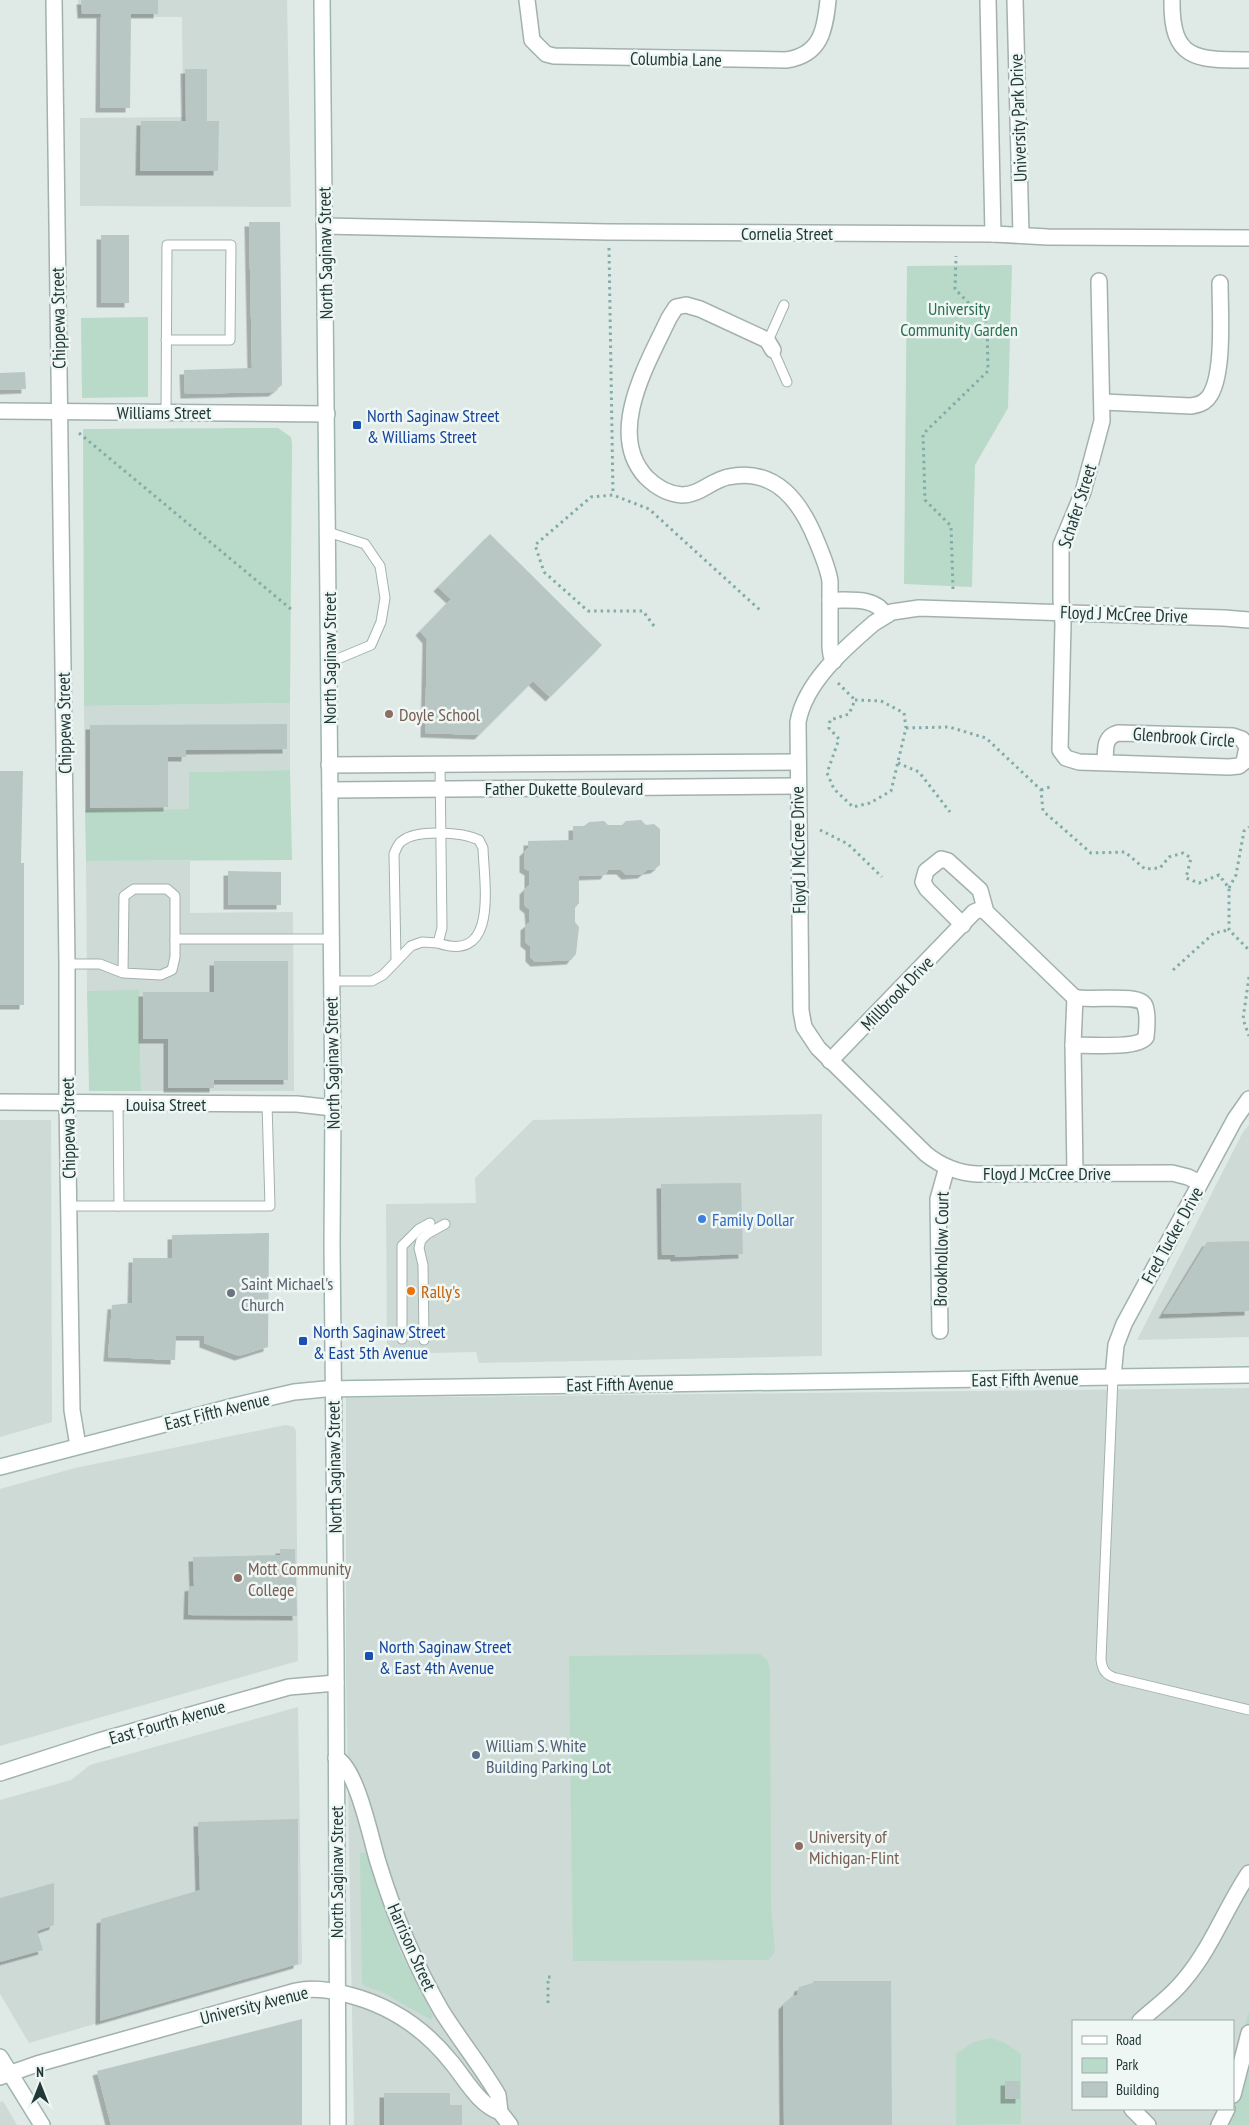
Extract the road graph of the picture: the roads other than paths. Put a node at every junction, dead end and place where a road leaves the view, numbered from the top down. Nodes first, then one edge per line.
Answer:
1 (54, 0) edge
2 (322, 0) edge
3 (527, 0) edge
4 (828, 0) edge
5 (988, 0) edge
6 (1015, 0) edge
7 (1172, 0) edge
8 (1249, 60) edge
9 (324, 226) junction
10 (992, 234) junction
11 (1021, 236) junction
12 (1249, 238) edge
13 (1099, 281) dead end
14 (1220, 283) dead end
15 (784, 306) dead end
16 (166, 340) junction
17 (770, 346) junction
18 (787, 382) dead end
19 (1102, 402) junction
20 (0, 411) edge
21 (166, 411) junction
22 (60, 412) junction
23 (327, 414) junction
24 (328, 532) junction
25 (830, 600) junction
26 (1062, 612) junction
27 (886, 615) junction
28 (1249, 620) edge
29 (834, 661) junction
30 (328, 663) junction
31 (797, 762) junction
32 (636, 763) junction
33 (693, 763) junction
34 (1105, 763) junction
35 (440, 764) junction
36 (330, 765) junction
37 (798, 786) junction
38 (693, 787) junction
39 (440, 788) junction
40 (637, 788) junction
41 (330, 790) junction
42 (441, 834) junction
43 (984, 908) junction
44 (963, 925) junction
45 (175, 939) junction
46 (331, 939) junction
47 (438, 943) junction
48 (396, 959) junction
49 (67, 964) junction
50 (123, 973) junction
51 (331, 981) junction
52 (1075, 998) junction
53 (1073, 1045) junction
54 (830, 1061) junction
55 (1249, 1099) edge
56 (0, 1102) edge
57 (67, 1102) junction
58 (118, 1104) junction
59 (267, 1104) junction
60 (333, 1108) junction
61 (947, 1167) junction
62 (1075, 1173) junction
63 (1200, 1183) junction
64 (69, 1206) junction
65 (119, 1206) junction
66 (430, 1223) dead end
67 (445, 1224) dead end
68 (940, 1331) dead end
69 (402, 1339) dead end
70 (424, 1340) dead end
71 (1249, 1375) edge
72 (1113, 1377) junction
73 (333, 1388) junction
74 (78, 1446) junction
75 (0, 1467) edge
76 (336, 1683) junction
77 (1249, 1710) edge
78 (336, 1758) junction
79 (0, 1772) edge
80 (1249, 1873) edge
81 (336, 1992) junction
82 (1141, 2020) edge
83 (1249, 2033) edge
84 (0, 2057) edge
85 (5, 2075) edge
86 (1234, 2091) edge
87 (1133, 2110) edge
88 (1226, 2110) edge
89 (500, 2112) junction
90 (42, 2125) edge
91 (338, 2125) edge
92 (510, 2125) edge
93 (1148, 2125) edge
94 (1219, 2125) edge

1 - 22 street, Chippewa Street
2 - 9 street, North Saginaw Street
3 - 4 street, Columbia Lane
5 - 10 street, University Park Drive
6 - 11 street, University Park Drive
7 - 8 street
9 - 10 street, Cornelia Street
9 - 23 street, North Saginaw Street
10 - 11 street, Cornelia Street
11 - 12 street, Cornelia Street
13 - 19 street, Schafer Street
14 - 19 street
15 - 17 lane
16 - 16 lane
16 - 21 lane
17 - 18 lane
17 - 25 street
19 - 26 street, Schafer Street
20 - 22 street, Williams Street
21 - 22 street, Williams Street
21 - 23 street, Williams Street
22 - 49 street, Chippewa Street
23 - 24 street, North Saginaw Street
24 - 30 street, North Saginaw Street
24 - 30 lane
25 - 27 street
25 - 29 street
26 - 27 street, Floyd J McCree Drive
26 - 28 street, Floyd J McCree Drive
26 - 34 street, Glenbrook Circle
27 - 29 street, Floyd J McCree Drive
29 - 31 street, Floyd J McCree Drive
30 - 36 street, North Saginaw Street
31 - 33 street, Father Dukette Boulevard
31 - 37 street, Floyd J McCree Drive
32 - 33 street, Father Dukette Boulevard
32 - 35 street, Father Dukette Boulevard
32 - 40 street
33 - 38 street
34 - 34 street, Glenbrook Circle
35 - 36 street, Father Dukette Boulevard
35 - 39 lane
36 - 41 street, North Saginaw Street
37 - 38 street, Father Dukette Boulevard
37 - 54 street, Floyd J McCree Drive
38 - 40 street, Father Dukette Boulevard
39 - 40 street, Father Dukette Boulevard
39 - 41 street, Father Dukette Boulevard
39 - 42 lane
41 - 46 street, North Saginaw Street
42 - 47 lane
42 - 47 lane
42 - 48 lane
43 - 44 street, Millbrook Drive
43 - 44 street
43 - 52 street
44 - 54 street, Millbrook Drive
45 - 46 lane
45 - 50 lane
45 - 50 lane
46 - 51 street, North Saginaw Street
47 - 48 lane
48 - 51 lane
49 - 50 lane
49 - 57 street, Chippewa Street
51 - 60 street, North Saginaw Street
52 - 53 street
52 - 53 street
53 - 62 street
54 - 61 street, Floyd J McCree Drive
55 - 63 street, Fred Tucker Drive
56 - 57 street, Louisa Street
57 - 58 street, Louisa Street
57 - 64 street, Chippewa Street
58 - 59 street, Louisa Street
58 - 65 lane
59 - 60 street, Louisa Street
59 - 65 lane
60 - 73 street, North Saginaw Street
61 - 62 street, Floyd J McCree Drive
61 - 68 street, Brookhollow Court
62 - 63 street, Floyd J McCree Drive
63 - 72 street, Fred Tucker Drive
64 - 65 lane
64 - 74 street, Chippewa Street
66 - 69 lane
67 - 70 lane
71 - 72 street, East Fifth Avenue
72 - 73 street, East Fifth Avenue
72 - 77 lane
73 - 74 street, East Fifth Avenue
73 - 76 street, North Saginaw Street
74 - 75 street, East Fifth Avenue
76 - 78 street, North Saginaw Street
76 - 79 street, East Fourth Avenue
78 - 81 street, North Saginaw Street
78 - 89 street, Harrison Street
80 - 82 street
81 - 85 street, University Avenue
81 - 89 street, University Avenue
81 - 91 street, North Saginaw Street
83 - 86 street
84 - 85 street
85 - 90 street
87 - 93 street
88 - 94 street
89 - 92 street, Harrison Street

